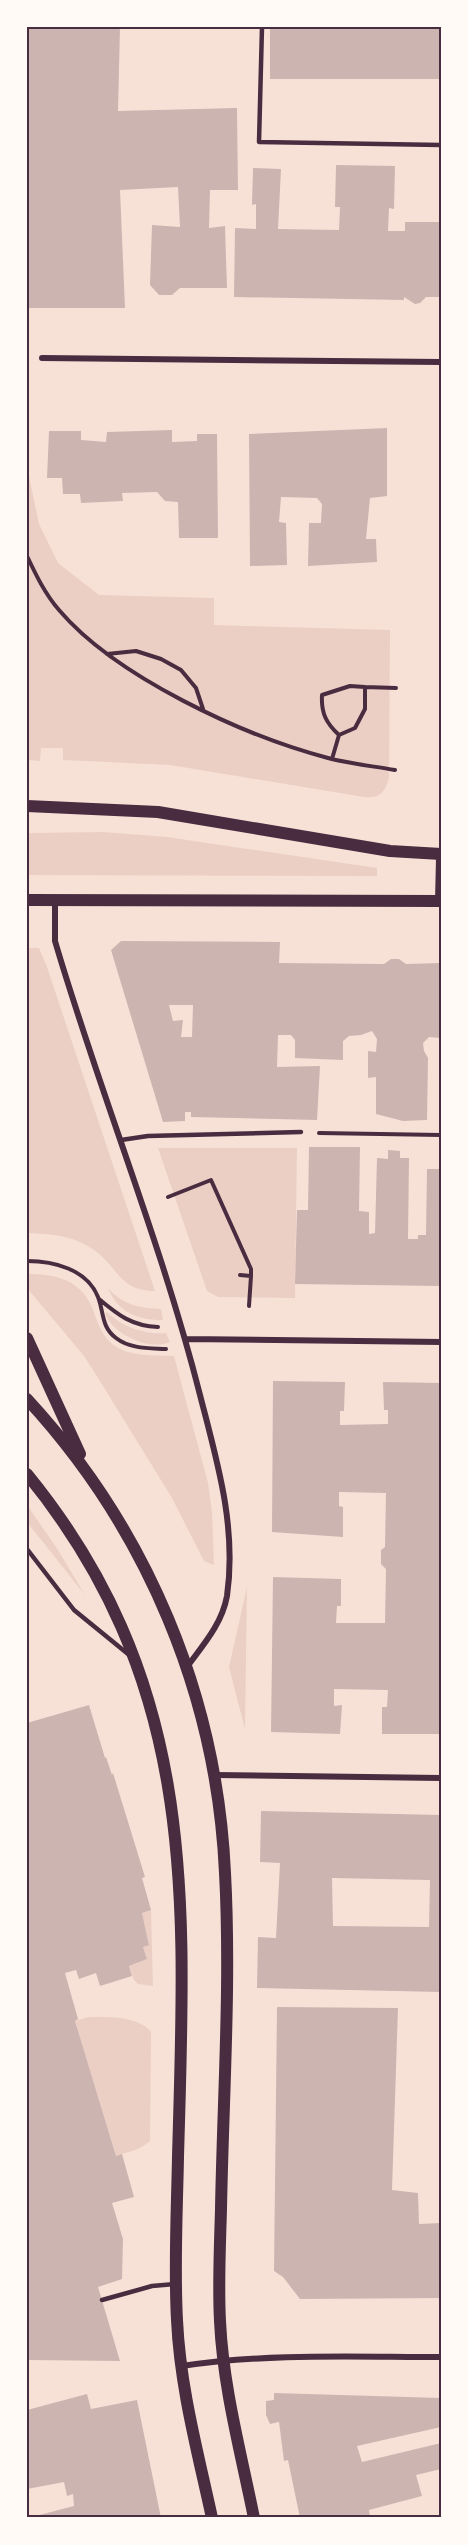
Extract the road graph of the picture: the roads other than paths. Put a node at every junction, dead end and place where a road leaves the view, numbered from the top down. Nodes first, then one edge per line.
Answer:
1 (262, 27) edge
2 (441, 145) edge
3 (42, 358) dead end
4 (441, 362) edge
5 (27, 806) edge
6 (441, 856) edge
7 (27, 900) edge
8 (55, 901) junction
9 (441, 901) edge
10 (301, 1132) road end
11 (121, 1140) junction
12 (27, 1338) edge
13 (186, 1339) junction
14 (441, 1341) edge
15 (27, 1399) edge
16 (27, 1474) edge
17 (89, 1474) junction
18 (27, 1549) edge
19 (135, 1659) junction
20 (187, 1667) junction
21 (215, 1775) junction
22 (441, 1778) edge
23 (176, 2284) junction
24 (102, 2300) dead end
25 (441, 2357) edge
26 (223, 2359) junction
27 (182, 2366) junction
28 (212, 2518) edge
29 (254, 2518) edge

1 - 2 lane
3 - 4 street
5 - 6 main road
6 - 9 street
7 - 8 main road
8 - 9 main road
8 - 11 street
10 - 11 lane
11 - 13 street
12 - 17 main road
13 - 14 street
13 - 20 street
15 - 17 main road
16 - 19 main road
17 - 20 main road
18 - 19 lane
19 - 23 main road
20 - 21 main road
21 - 22 street
21 - 26 main road
23 - 24 lane
23 - 27 main road
25 - 26 street
26 - 27 street
26 - 29 main road
27 - 28 main road

